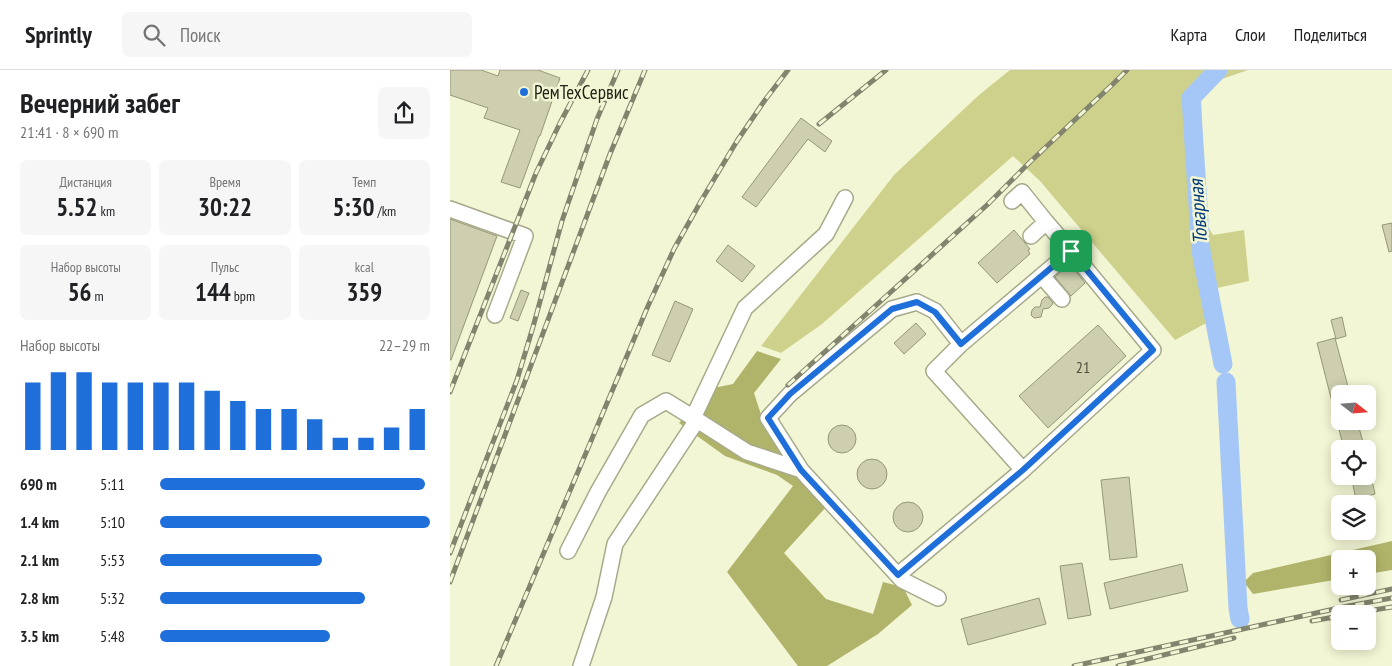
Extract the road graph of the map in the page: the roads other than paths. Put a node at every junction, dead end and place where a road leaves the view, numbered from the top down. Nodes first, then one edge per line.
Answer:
1 (845, 198) dead end
2 (1012, 201) dead end
3 (450, 209) edge
4 (1046, 222) junction
5 (1031, 236) dead end
6 (1071, 251) junction
7 (1042, 276) junction
8 (1062, 299) dead end
9 (495, 314) dead end
10 (961, 344) junction
11 (695, 419) junction
12 (801, 470) junction
13 (1023, 470) junction
14 (568, 551) dead end
15 (898, 575) junction
16 (938, 598) dead end
17 (581, 666) edge

1 - 11 lane
2 - 4 lane
3 - 9 lane
4 - 5 lane
4 - 6 lane
6 - 7 lane
6 - 13 lane
7 - 8 lane
7 - 10 lane
10 - 12 lane
10 - 13 lane
11 - 12 lane
11 - 14 lane
11 - 17 lane
12 - 15 lane
13 - 15 lane
15 - 16 lane

